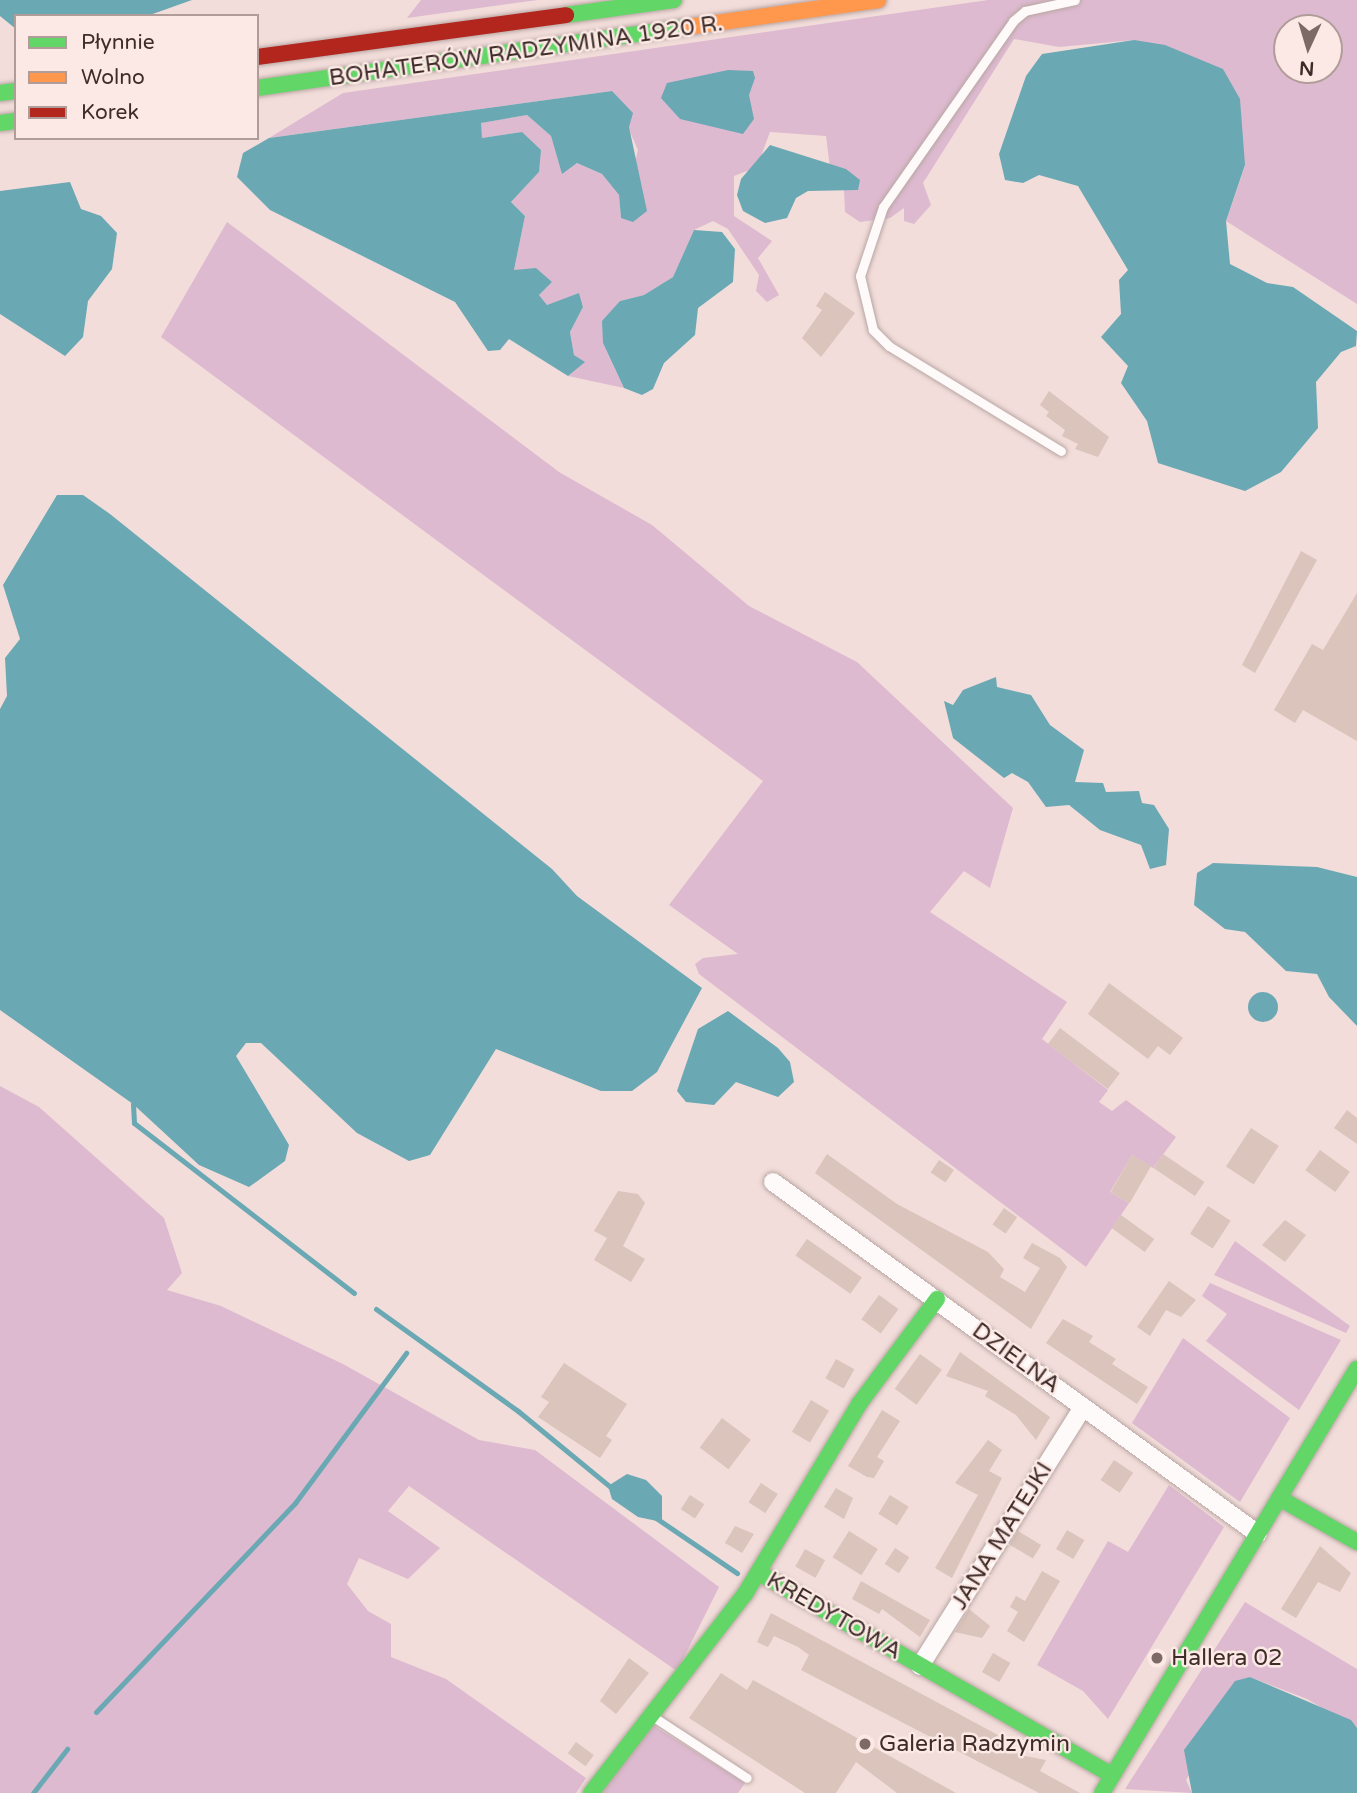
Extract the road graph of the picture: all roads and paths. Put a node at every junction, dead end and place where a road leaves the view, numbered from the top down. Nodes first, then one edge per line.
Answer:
1 (674, 0) edge
2 (878, 0) edge
3 (1075, 0) edge
4 (259, 57) edge
5 (259, 88) edge
6 (1061, 451) dead end
7 (773, 1182) dead end
8 (936, 1299) junction
9 (1357, 1369) edge
10 (1083, 1407) junction
11 (1279, 1498) junction
12 (1258, 1534) junction
13 (1357, 1542) edge
14 (759, 1573) junction
15 (920, 1666) junction
16 (651, 1715) junction
17 (1112, 1775) junction
18 (747, 1777) dead end
19 (591, 1793) edge
20 (1102, 1793) edge

1 - 4 street, BOHATERÓW RADZYMINA 1920 R.
2 - 5 street, BOHATERÓW RADZYMINA 1920 R.
3 - 6 lane
7 - 8 street, DZIELNA
8 - 10 street, DZIELNA
8 - 14 street
9 - 11 street
10 - 12 street, DZIELNA
10 - 15 street, JANA MATEJKI
11 - 12 street
11 - 13 street
12 - 17 street
14 - 15 street, KREDYTOWA
14 - 16 street, KREDYTOWA
15 - 17 street, KREDYTOWA
16 - 18 lane
16 - 19 street, KREDYTOWA
17 - 20 street

